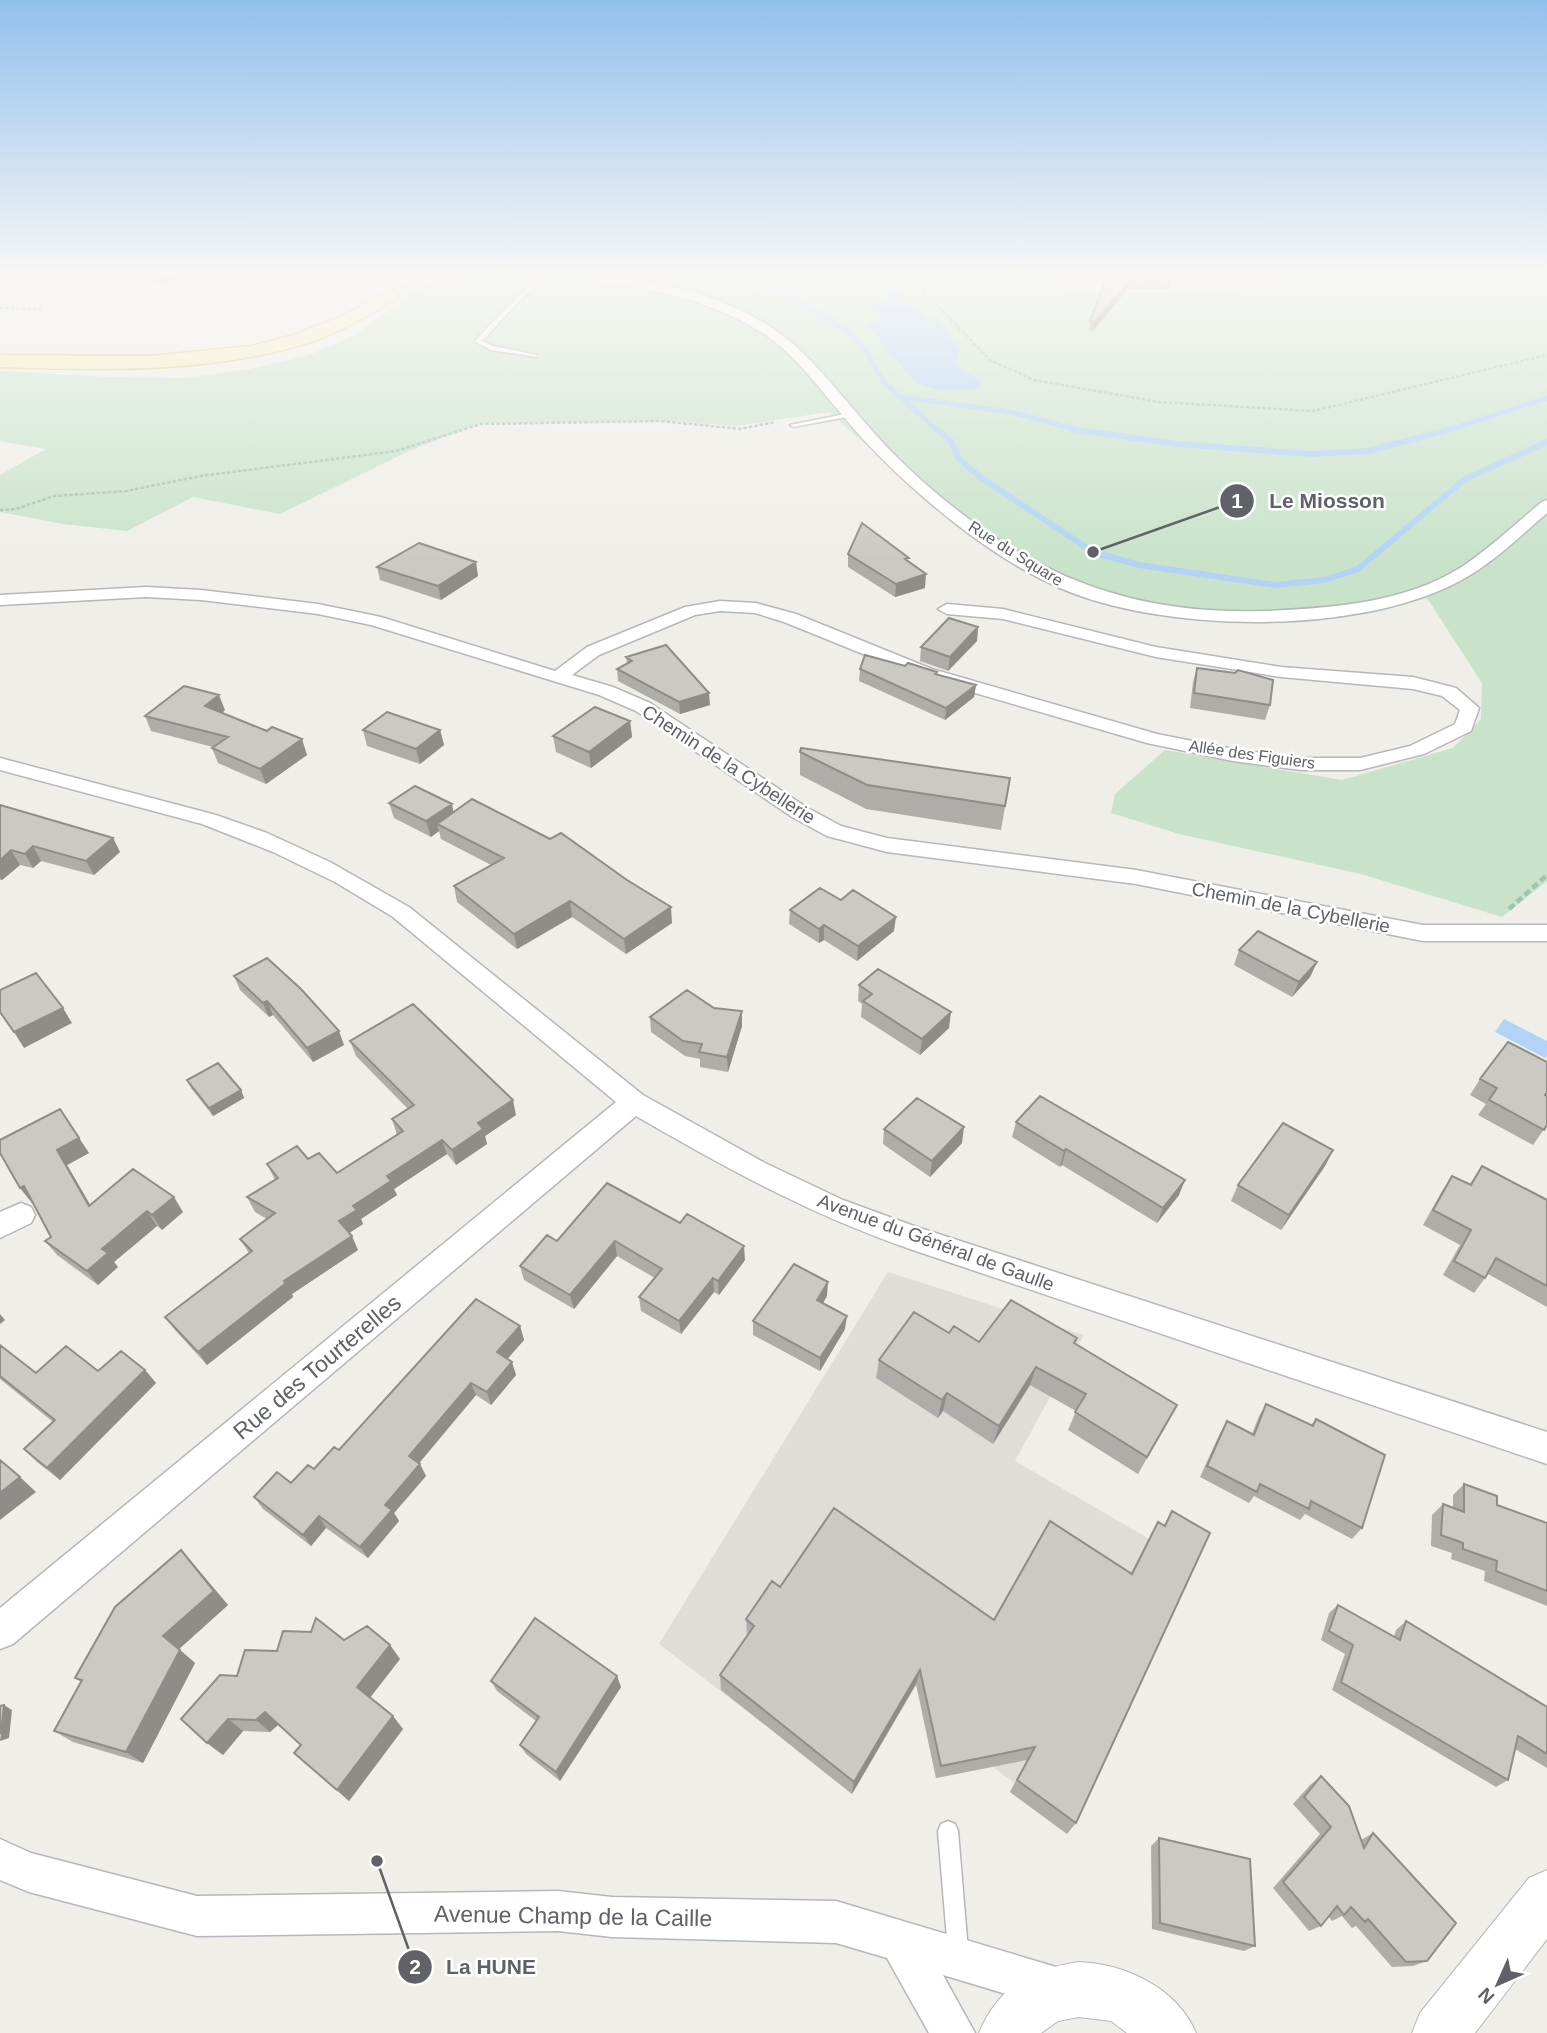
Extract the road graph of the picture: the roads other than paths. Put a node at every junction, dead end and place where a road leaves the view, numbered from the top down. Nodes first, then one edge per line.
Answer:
1 (810, 371) edge
2 (850, 415) junction
3 (793, 425) dead end
4 (1547, 505) edge
5 (0, 600) edge
6 (947, 609) dead end
7 (557, 678) junction
8 (0, 764) edge
9 (1547, 933) edge
10 (635, 1102) junction
11 (1547, 1448) edge
12 (0, 1631) edge
13 (948, 1831) dead end
14 (0, 1859) edge
15 (1547, 1896) edge
16 (900, 1940) junction
17 (959, 1958) junction
18 (1066, 1991) junction
19 (953, 2033) edge
20 (1007, 2033) edge
21 (1168, 2033) edge
22 (1440, 2033) edge

1 - 2 street, Rue du Square
2 - 3 lane
2 - 4 street, Rue du Square
5 - 7 street, Chemin de la Cybellerie
6 - 7 street, Allée des Figuiers
7 - 9 street, Chemin de la Cybellerie
8 - 10 street, Avenue du Général de Gaulle
10 - 11 street, Avenue du Général de Gaulle
10 - 12 street, Rue des Tourterelles
13 - 17 lane
14 - 16 street, Avenue Champ de la Caille
15 - 22 street
16 - 17 street, Avenue Champ de la Caille
16 - 19 street
17 - 18 street, Avenue Champ de la Caille
18 - 20 street
18 - 21 street

